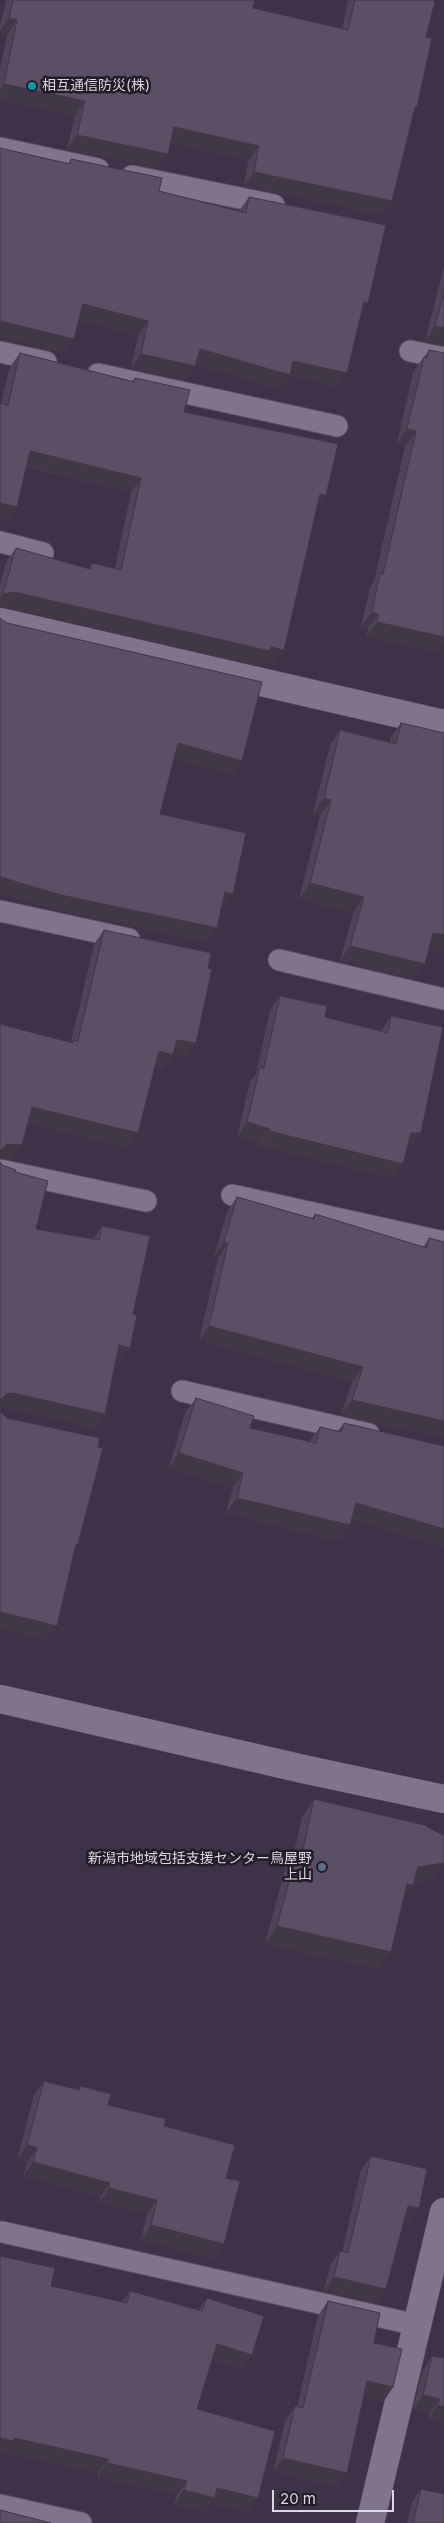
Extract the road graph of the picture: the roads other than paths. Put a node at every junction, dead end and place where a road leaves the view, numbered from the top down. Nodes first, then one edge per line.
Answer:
1 (0, 148) edge
2 (289, 209) edge
3 (410, 351) dead end
4 (0, 352) edge
5 (444, 358) edge
6 (337, 426) dead end
7 (0, 542) edge
8 (43, 552) dead end
9 (0, 622) edge
10 (444, 724) edge
11 (0, 911) edge
12 (152, 944) edge
13 (279, 960) dead end
14 (444, 999) edge
15 (0, 1170) edge
16 (232, 1195) dead end
17 (146, 1201) dead end
18 (444, 1242) edge
19 (182, 1391) dead end
20 (386, 1438) edge
21 (0, 1699) edge
22 (444, 1798) edge
23 (442, 2226) edge
24 (2, 2232) dead end
25 (417, 2325) junction
26 (0, 2505) edge
27 (81, 2523) edge
28 (370, 2523) edge

1 - 2 lane
3 - 5 lane
4 - 6 lane
7 - 8 lane
9 - 10 street
11 - 12 lane
13 - 14 lane
15 - 17 lane
16 - 18 lane
19 - 20 lane
21 - 22 street
23 - 25 street
24 - 25 lane
25 - 28 street
26 - 27 lane

